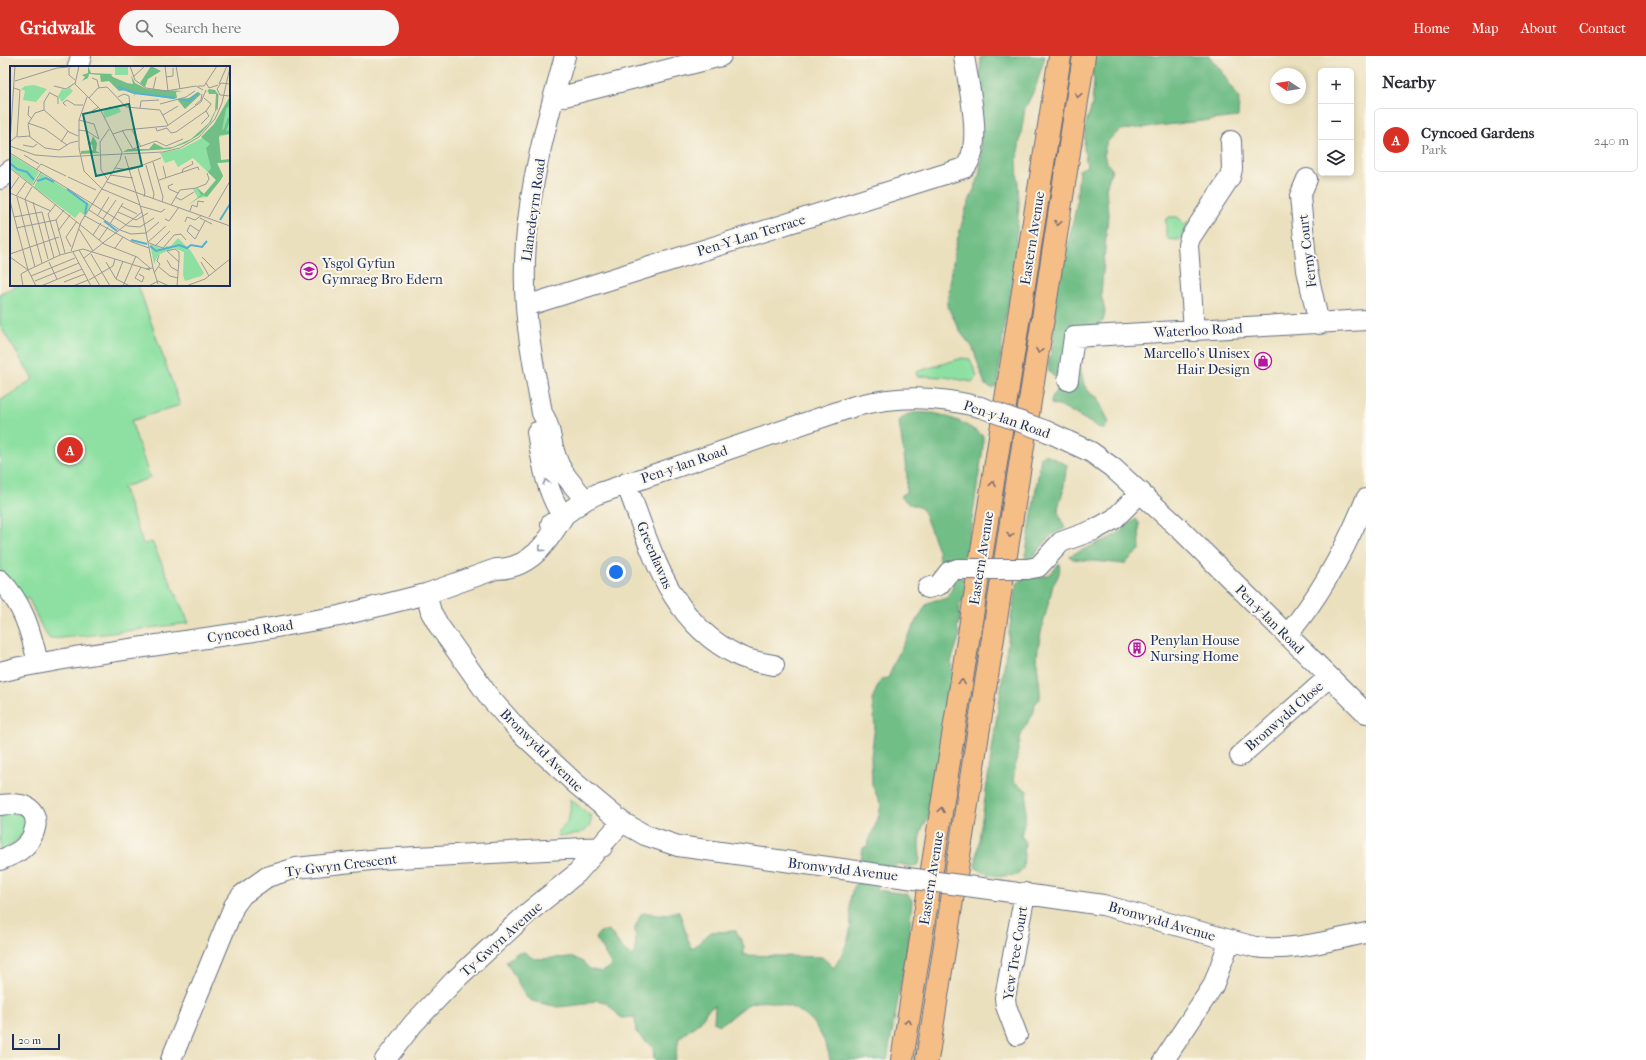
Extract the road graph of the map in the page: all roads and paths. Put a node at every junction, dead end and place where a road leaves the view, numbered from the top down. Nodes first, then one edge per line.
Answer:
1 (81, 56) edge
2 (565, 56) edge
3 (721, 56) edge
4 (964, 56) edge
5 (1060, 56) edge
6 (1084, 56) edge
7 (78, 66) edge
8 (553, 99) junction
9 (1231, 141) dead end
10 (10, 171) edge
11 (0, 179) edge
12 (1307, 179) dead end
13 (526, 306) junction
14 (1366, 320) edge
15 (1319, 324) junction
16 (1194, 331) junction
17 (1068, 380) dead end
18 (542, 413) junction
19 (626, 483) junction
20 (1141, 492) junction
21 (1366, 499) edge
22 (586, 500) junction
23 (563, 517) junction
24 (0, 580) edge
25 (928, 588) dead end
26 (426, 594) junction
27 (1287, 635) junction
28 (38, 663) junction
29 (774, 665) dead end
30 (0, 672) edge
31 (1329, 677) junction
32 (1366, 713) edge
33 (1240, 756) dead end
34 (0, 805) edge
35 (622, 822) junction
36 (602, 847) junction
37 (0, 860) edge
38 (1025, 893) junction
39 (1366, 933) edge
40 (1230, 940) junction
41 (1017, 1035) dead end
42 (171, 1060) edge
43 (385, 1060) edge
44 (902, 1060) edge
45 (927, 1060) edge
46 (1164, 1060) edge

1 - 7 street
2 - 8 street, Llanedeyrn Road
3 - 8 street
4 - 13 street, Pen-Y-Lan Terrace
44 -> 5 highway, Eastern Avenue
6 -> 45 highway, Eastern Avenue
8 - 13 street, Llanedeyrn Road
9 - 16 street
10 - 11 street
12 - 15 street, Ferny Court
13 - 18 street, Llanedeyrn Road
14 - 15 street, Waterloo Road
15 - 16 street, Waterloo Road
16 - 17 street, Waterloo Road
18 - 22 street, Llanedeyrn Road
23 -> 18 street, Llanedeyrn Road
19 - 20 street, Pen-y-lan Road, bridge
19 - 22 street, Pen-y-lan Road
19 - 29 street, Greenlawns
20 - 25 street, bridge
20 - 27 street, Pen-y-lan Road
21 - 27 street
22 - 23 street, Pen-y-lan Road
23 - 26 street, Cyncoed Road
24 - 28 street
26 - 28 street, Cyncoed Road
26 - 35 street, Bronwydd Avenue
27 - 31 street, Pen-y-lan Road
28 - 30 street, Cyncoed Road
31 - 32 street, Pen-y-lan Road
31 - 33 street, Bronwydd Close
34 - 37 street
35 - 36 street, Ty-Gwyn Avenue
35 - 38 street, Bronwydd Avenue, bridge
36 - 42 street, Ty-Gwyn Crescent
36 - 43 street, Ty-Gwyn Avenue
38 - 40 street, Bronwydd Avenue
38 - 41 street, Yew Tree Court
39 - 40 street, Bronwydd Avenue
40 - 46 street

